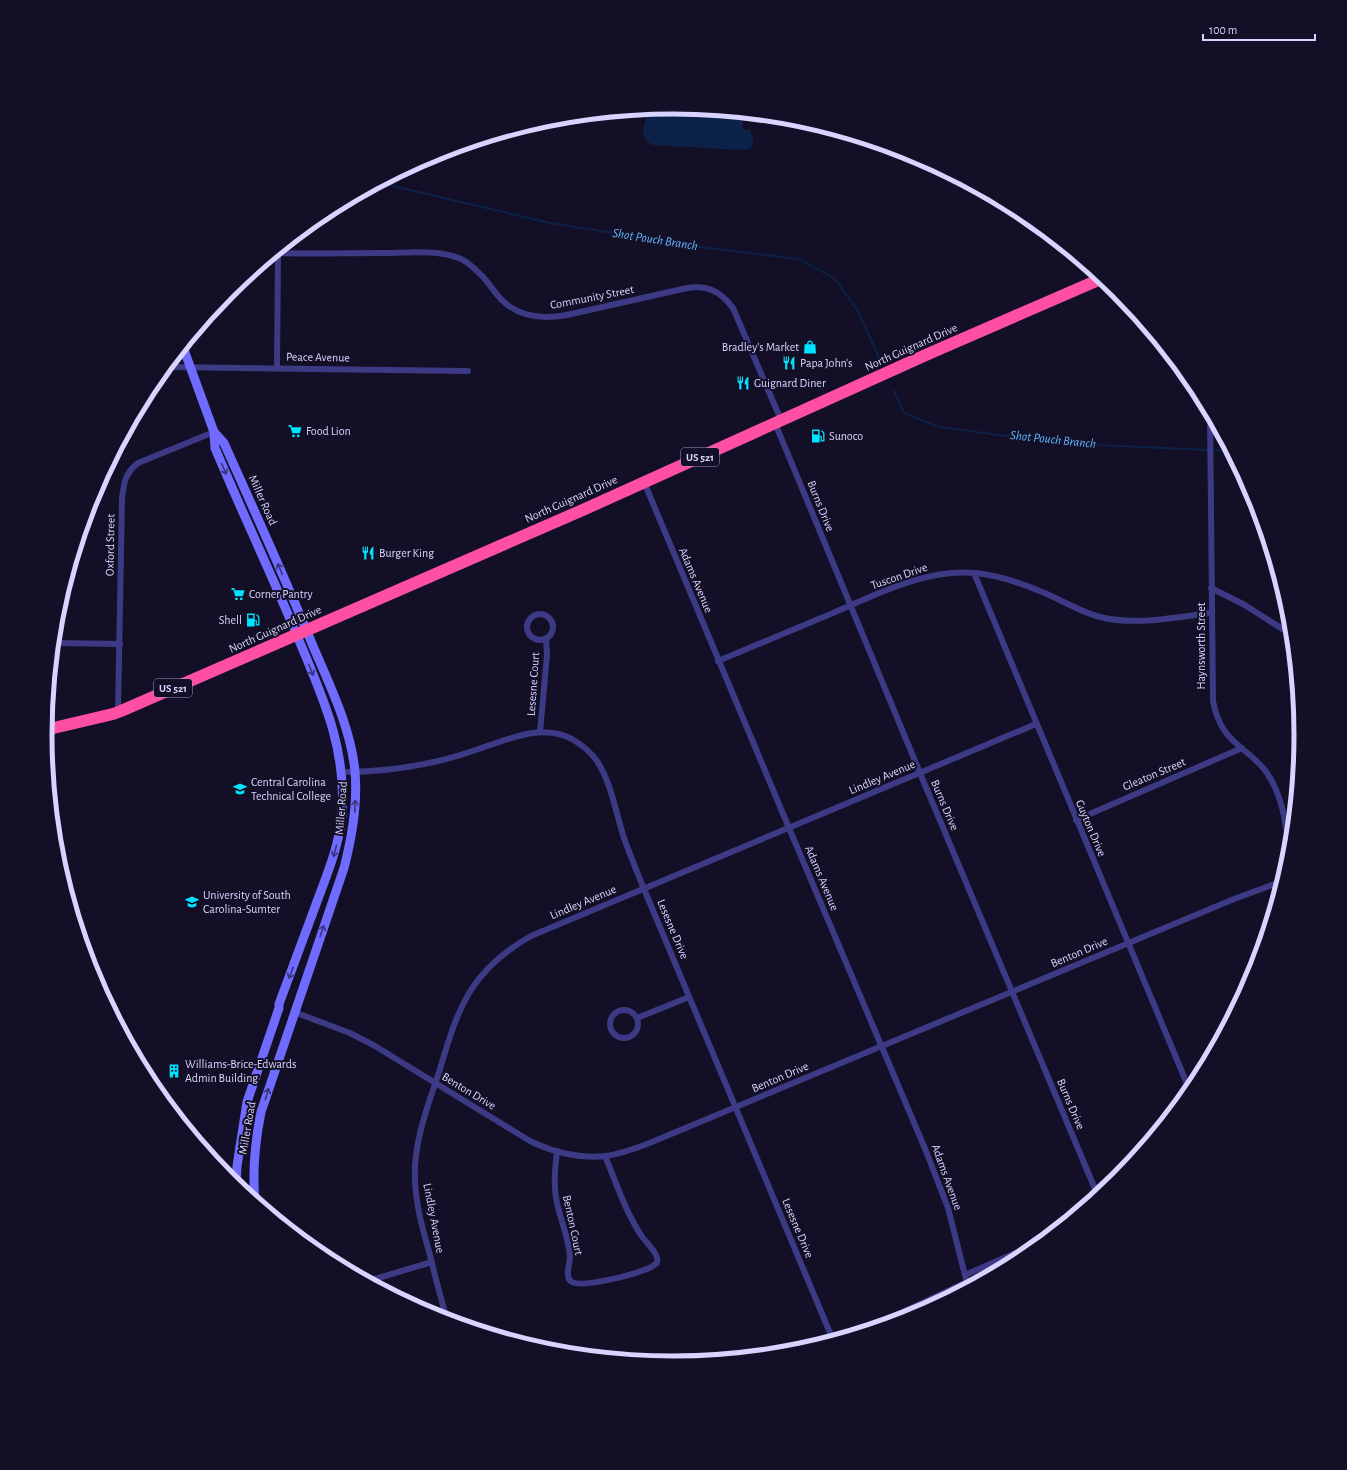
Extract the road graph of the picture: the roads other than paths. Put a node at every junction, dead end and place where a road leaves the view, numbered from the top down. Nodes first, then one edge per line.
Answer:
1 (282, 253) edge
2 (276, 258) edge
3 (1097, 281) edge
4 (185, 351) edge
5 (190, 366) junction
6 (173, 367) edge
7 (277, 368) junction
8 (468, 371) dead end
9 (778, 421) junction
10 (1210, 421) edge
11 (214, 432) junction
12 (644, 482) junction
13 (974, 573) junction
14 (1211, 588) junction
15 (850, 606) junction
16 (1211, 613) junction
17 (1286, 631) edge
18 (301, 632) junction
19 (546, 639) junction
20 (59, 642) edge
21 (120, 644) junction
22 (718, 661) junction
23 (118, 712) junction
24 (1036, 724) junction
25 (52, 728) edge
26 (540, 732) junction
27 (1242, 748) junction
28 (342, 772) junction
29 (355, 772) junction
30 (920, 773) junction
31 (1076, 820) junction
32 (789, 828) junction
33 (1287, 835) edge
34 (1277, 883) edge
35 (644, 889) junction
36 (1128, 943) junction
37 (1012, 992) junction
38 (689, 997) junction
39 (294, 1012) junction
40 (637, 1018) junction
41 (881, 1046) junction
42 (435, 1083) junction
43 (1187, 1084) edge
44 (736, 1107) junction
45 (557, 1151) junction
46 (605, 1156) junction
47 (236, 1176) edge
48 (1096, 1190) edge
49 (255, 1193) edge
50 (432, 1262) junction
51 (997, 1265) edge
52 (375, 1279) edge
53 (967, 1281) edge
54 (444, 1312) edge
55 (895, 1315) edge
56 (831, 1336) edge

1 - 9 street, Community Street
2 - 7 street
3 - 9 highway, North Guignard Drive / US 521
4 - 5 street, Miller Road
5 - 6 street, Peace Avenue
5 - 7 street, Peace Avenue
5 - 11 street, Miller Road
7 - 8 street, Peace Avenue
9 - 12 highway, North Guignard Drive / US 521
9 - 15 street, Burns Drive
10 - 14 street, Haynsworth Street
11 - 18 street, Miller Road
11 - 21 street, Oxford Street
12 - 18 highway, North Guignard Drive / US 521
12 - 22 street, Adams Avenue
13 - 15 street, Tuscon Drive
13 - 16 street, Tuscon Drive
13 - 24 street, Guyton Drive
14 - 16 street, Haynsworth Street
14 - 17 street
15 - 22 street, Tuscon Drive
15 - 30 street, Burns Drive
16 - 27 street, Haynsworth Street
18 - 23 highway, North Guignard Drive / US 521
18 -> 28 street, Miller Road
18 - 29 street, Miller Road
19 - 19 street, Lesesne Court
19 - 26 street, Lesesne Court
20 - 21 street
21 - 23 street, Oxford Street
22 - 32 street, Adams Avenue
23 - 25 highway, North Guignard Drive / US 521
24 - 30 street, Lindley Avenue
24 - 31 street, Guyton Drive
26 - 29 street, Lesesne Drive
26 - 35 street, Lesesne Drive
27 - 31 street, Gleaton Street
27 - 33 street, Haynsworth Street
28 - 29 street, Lesesne Drive
28 -> 47 street, Miller Road
39 -> 29 street, Miller Road
30 - 32 street, Lindley Avenue
30 - 37 street, Burns Drive
31 - 36 street, Guyton Drive
32 - 35 street, Lindley Avenue
32 - 41 street, Adams Avenue
34 - 36 street, Benton Drive
35 - 38 street, Lesesne Drive
35 - 42 street, Lindley Avenue
36 - 37 street, Benton Drive
36 - 43 street, Guyton Drive
37 - 41 street, Benton Drive
37 - 48 street, Burns Drive
38 - 40 street
38 - 44 street, Lesesne Drive
39 - 42 street, Benton Drive
49 -> 39 street, Miller Road
40 - 40 street
41 - 44 street, Benton Drive
41 - 53 street, Adams Avenue
42 - 45 street, Benton Drive
42 - 50 street, Lindley Avenue
44 - 46 street, Benton Drive
44 - 56 street, Lesesne Drive
45 - 46 street, Benton Drive
45 - 46 street, Benton Court
50 - 52 street
50 - 54 street, Lindley Avenue
51 - 53 street
53 - 55 street

